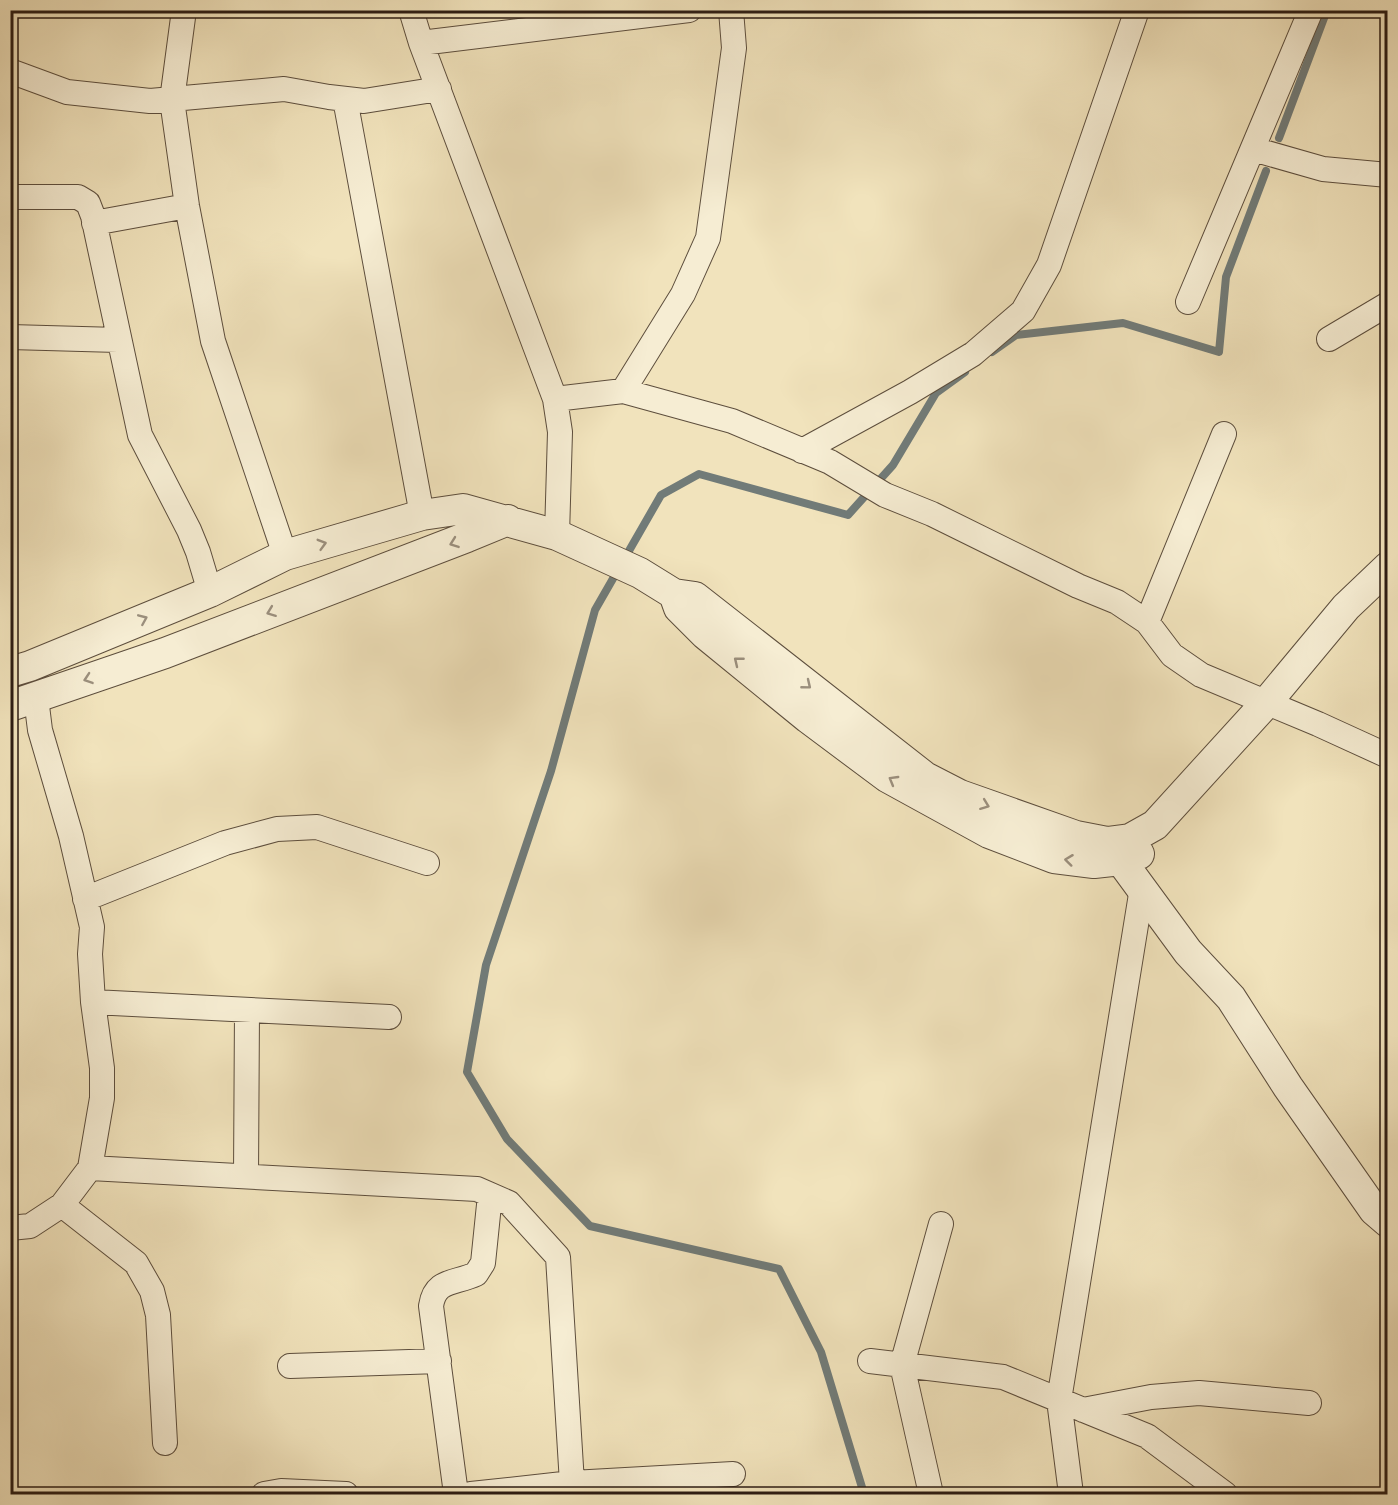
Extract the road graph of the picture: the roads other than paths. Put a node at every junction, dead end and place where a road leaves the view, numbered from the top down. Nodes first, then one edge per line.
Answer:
1 (184, 10) edge
2 (411, 10) edge
3 (689, 10) edge
4 (731, 10) edge
5 (1137, 10) edge
6 (1311, 10) edge
7 (421, 43) junction
8 (10, 71) edge
9 (439, 89) junction
10 (345, 99) junction
11 (172, 100) junction
12 (1252, 149) junction
13 (1388, 175) edge
14 (10, 197) edge
15 (187, 206) junction
16 (94, 223) junction
17 (1188, 302) dead end
18 (1388, 304) edge
19 (10, 337) edge
20 (1329, 339) dead end
21 (118, 340) junction
22 (623, 391) junction
23 (555, 399) junction
24 (1224, 434) dead end
25 (802, 451) junction
26 (422, 515) junction
27 (508, 520) junction
28 (557, 535) junction
29 (285, 555) junction
30 (1388, 567) edge
31 (1388, 588) edge
32 (210, 592) junction
33 (1147, 622) junction
34 (10, 672) edge
35 (23, 702) edge
36 (1277, 706) junction
37 (1388, 756) edge
38 (1114, 851) junction
39 (427, 863) dead end
40 (1142, 888) junction
41 (85, 899) junction
42 (93, 1002) junction
43 (247, 1010) junction
44 (389, 1017) dead end
45 (90, 1168) junction
46 (246, 1176) junction
47 (490, 1195) junction
48 (62, 1204) junction
49 (1388, 1222) edge
50 (941, 1224) dead end
51 (10, 1228) edge
52 (439, 1361) junction
53 (870, 1361) dead end
54 (902, 1365) junction
55 (290, 1366) dead end
56 (1059, 1400) junction
57 (1309, 1403) dead end
58 (1083, 1410) junction
59 (165, 1443) dead end
60 (733, 1474) dead end
61 (572, 1483) junction
62 (264, 1494) edge
63 (346, 1494) edge
64 (456, 1494) edge
65 (471, 1494) edge
66 (931, 1494) edge
67 (1071, 1494) edge
68 (1225, 1494) edge

1 - 11 street
2 - 7 street
3 - 7 street
4 - 22 street
5 - 25 street
6 - 12 street
7 - 9 street
8 - 11 street
9 - 10 street
9 - 23 street
10 - 11 street
10 - 26 street
11 - 15 street
12 - 13 street
12 - 17 street
14 - 16 street
15 - 16 street
15 - 29 street
16 - 21 street
18 - 20 street
19 - 21 street
21 - 32 street
22 - 23 street
22 - 25 street
23 - 28 street
24 - 33 street
25 - 33 street
26 - 27 street
29 -> 26 street
27 - 28 street
27 -> 35 street
28 - 38 street
29 - 32 street
30 - 36 street
31 - 36 street
34 -> 32 street
33 - 36 street
35 - 41 street
36 - 37 street
36 - 38 street
38 - 40 street
39 - 41 street
40 - 49 street
40 - 56 street
41 - 42 street
42 - 43 street
42 - 45 street
43 - 44 street
43 - 46 street
45 - 46 street
45 - 48 street
46 - 47 street
47 - 52 street
47 - 61 street
48 - 51 street
48 - 59 street
50 - 54 street
52 - 55 street
52 - 64 street
53 - 54 street
54 - 56 street
54 - 66 street
56 - 58 street
56 - 67 street
57 - 58 street
58 - 68 street
60 - 61 street
61 - 65 street
62 - 63 street

